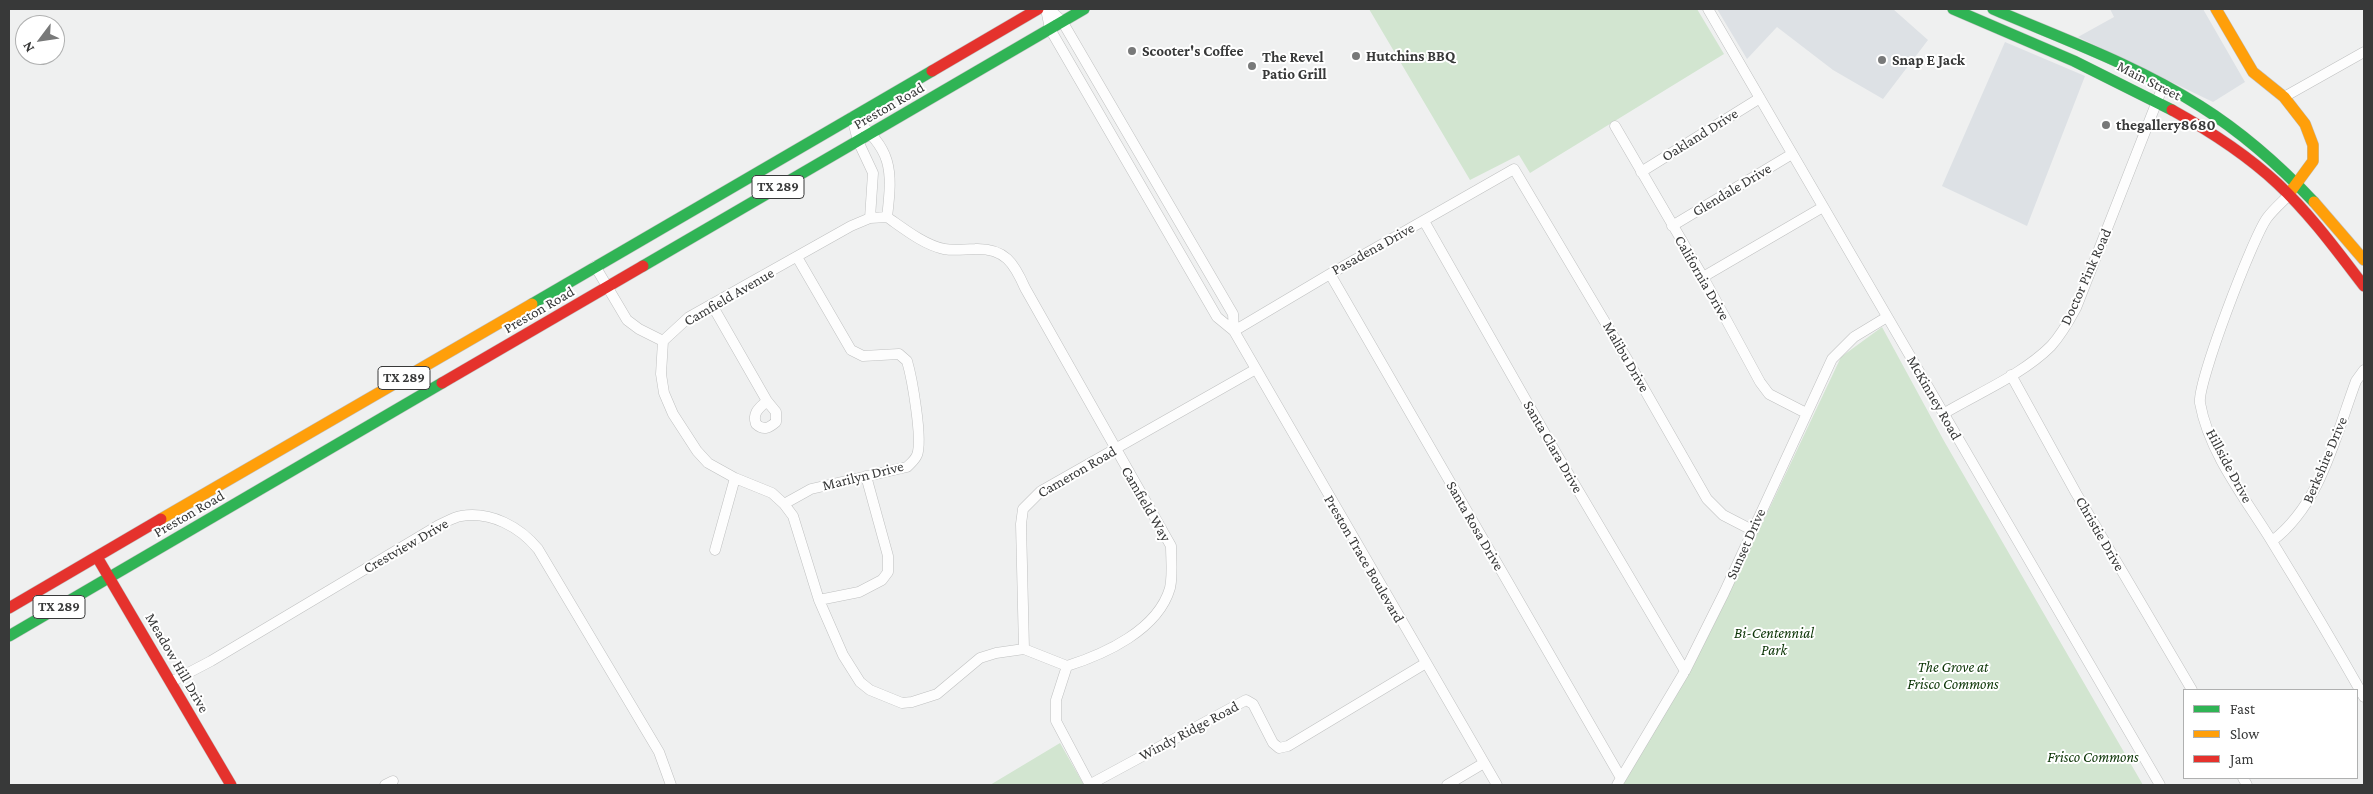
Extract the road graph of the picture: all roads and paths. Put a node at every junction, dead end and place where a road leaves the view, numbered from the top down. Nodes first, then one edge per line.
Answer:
1 (1038, 9) edge
2 (1047, 9) edge
3 (1084, 9) edge
4 (1708, 9) edge
5 (1953, 9) edge
6 (1992, 9) edge
7 (2216, 9) edge
8 (1062, 21) junction
9 (1050, 29) junction
10 (2364, 52) edge
11 (2163, 86) junction
12 (2284, 97) junction
13 (1760, 98) junction
14 (2157, 101) junction
15 (852, 117) junction
16 (1615, 126) dead end
17 (872, 133) junction
18 (858, 141) junction
19 (1138, 150) junction
20 (1792, 154) junction
21 (1126, 157) junction
22 (1514, 170) joint
23 (1641, 172) junction
24 (2297, 184) junction
25 (2288, 196) junction
26 (1823, 207) junction
27 (887, 217) junction
28 (870, 218) junction
29 (1424, 221) junction
30 (1672, 226) junction
31 (797, 257) junction
32 (2364, 260) edge
33 (595, 266) junction
34 (1330, 274) junction
35 (1703, 277) junction
36 (2364, 286) edge
37 (607, 287) junction
38 (712, 305) junction
39 (1887, 317) junction
40 (1234, 331) junction
41 (663, 341) junction
42 (1256, 369) junction
43 (2364, 370) edge
44 (2012, 375) junction
45 (767, 401) dead end
46 (1806, 413) junction
47 (1943, 414) junction
48 (1116, 450) junction
49 (866, 476) junction
50 (734, 478) junction
51 (784, 504) junction
52 (1752, 530) junction
53 (2272, 541) junction
54 (715, 550) dead end
55 (97, 557) junction
56 (110, 578) junction
57 (819, 600) junction
58 (9, 608) edge
59 (9, 636) edge
60 (1024, 649) junction
61 (1426, 663) junction
62 (1067, 666) junction
63 (1685, 671) junction
64 (171, 682) junction
65 (2191, 689) edge
66 (2363, 692) edge
67 (1484, 763) junction
68 (1619, 782) edge
69 (231, 785) edge
70 (671, 785) edge
71 (1089, 785) edge
72 (1447, 785) edge
73 (1496, 785) edge
74 (2160, 785) edge

1 - 15 main road, Preston Road / TX 289
2 - 8 street, Preston Trace Boulevard
2 - 9 street, Preston Trace Boulevard
3 - 8 main road, Preston Road / TX 289
4 - 13 street, McKinney Road
5 - 14 main road, Main Street
6 - 11 main road, Main Street
7 - 12 main road
8 - 9 main road, Preston Road / TX 289
8 - 19 street, Preston Trace Boulevard
9 - 17 main road, Preston Road / TX 289
9 - 21 street, Preston Trace Boulevard
10 - 12 street
11 - 14 street, Doctor Pink Road
11 - 24 main road, Main Street
12 - 24 main road
13 - 20 street, McKinney Road
13 - 23 street, Oakland Drive
14 - 25 main road, Main Street
14 - 44 street, Doctor Pink Road
15 - 17 street
15 - 18 street
15 - 33 main road, Preston Road / TX 289
16 - 23 street, California Drive
17 - 18 main road, Preston Road / TX 289
17 - 27 street
18 - 28 street
18 - 37 main road, Preston Road / TX 289
19 - 21 street
19 - 40 street, Preston Trace Boulevard
20 - 26 street, McKinney Road
20 - 30 street, Glendale Drive
21 - 40 street, Preston Trace Boulevard
22 - 29 street, Pasadena Drive
22 - 52 street, Malibu Drive
23 - 30 street, California Drive
24 - 25 main road
24 - 32 main road, Main Street
25 - 36 main road, Main Street
25 - 53 street, Hillside Drive
26 - 35 street
26 - 39 street, McKinney Road
27 - 28 street
27 - 48 street, Camfield Way
28 - 31 street
29 - 34 street, Pasadena Drive
29 - 63 street, Santa Clara Drive
30 - 35 street, California Drive
31 - 38 street, Camfield Avenue
31 - 49 street, Marilyn Drive
33 - 37 street
33 - 55 main road, Preston Road / TX 289
34 - 40 street, Pasadena Drive
34 - 68 street, Santa Rosa Drive
35 - 46 street, California Drive
37 - 41 street
37 - 56 main road, Preston Road / TX 289
38 - 41 street, Camfield Avenue
38 - 45 street
39 - 46 street, Sunset Drive
39 - 47 street, McKinney Road
40 - 42 street, Preston Trace Boulevard
41 - 50 street
42 - 48 street, Cameron Road
42 - 61 street, Preston Trace Boulevard
43 - 53 street, Berkshire Drive
44 - 47 street, Doctor Pink Road
44 - 65 street, Christie Drive
46 - 52 street, Sunset Drive
47 - 74 street, McKinney Road
48 - 60 street, Cameron Road
48 - 62 street, Camfield Way
49 - 51 street, Marilyn Drive
49 - 57 street
50 - 51 street
50 - 54 street
51 - 57 street
52 - 63 street, Sunset Drive
53 - 66 street, Hillside Drive
55 - 56 main road, Meadow Hill Drive
55 - 58 main road, Preston Road / TX 289
56 - 59 main road, Preston Road / TX 289
56 - 64 main road, Meadow Hill Drive
57 - 60 street
60 - 62 street
61 - 67 street, Preston Trace Boulevard
61 - 71 street, Windy Ridge Road
62 - 71 street
63 - 68 street, Sunset Drive
64 - 69 main road, Meadow Hill Drive
64 - 70 street, Crestview Drive
67 - 72 street
67 - 73 street, Preston Trace Boulevard

